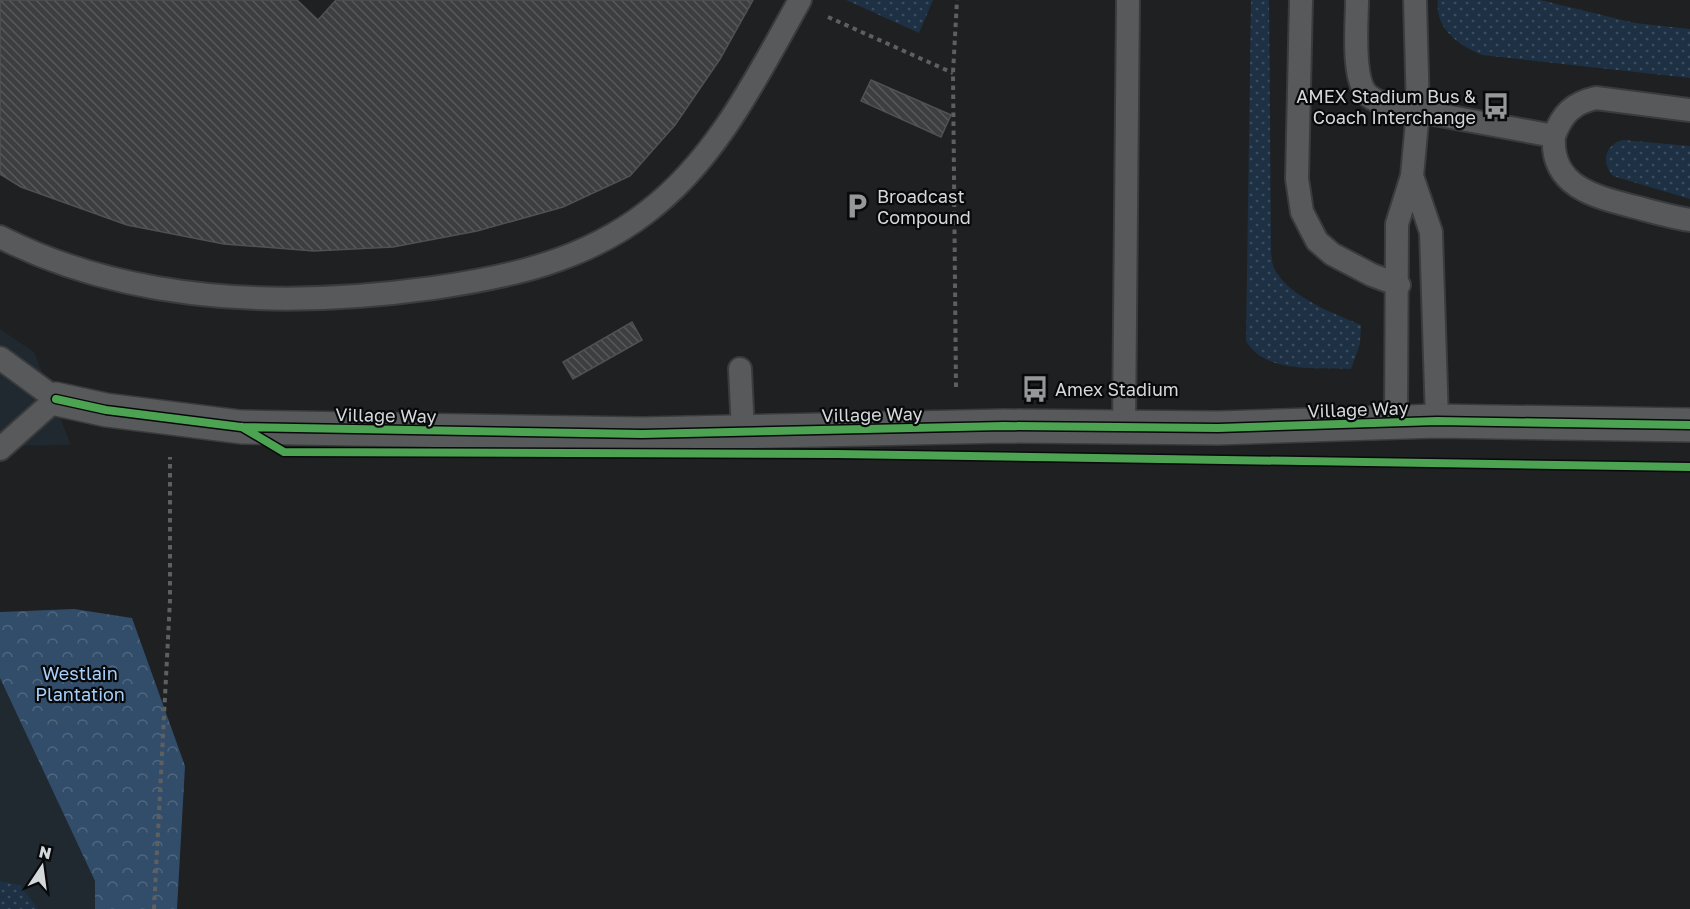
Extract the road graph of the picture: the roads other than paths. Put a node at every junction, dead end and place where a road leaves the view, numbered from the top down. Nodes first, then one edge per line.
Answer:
1 (1128, 0) edge
2 (1301, 0) edge
3 (1357, 0) edge
4 (1415, 0) edge
5 (799, 2) edge
6 (1690, 110) edge
7 (1418, 111) junction
8 (1554, 136) junction
9 (1412, 176) junction
10 (1690, 220) edge
11 (0, 237) edge
12 (1399, 285) junction
13 (0, 358) edge
14 (740, 369) dead end
15 (56, 399) junction
16 (1437, 421) junction
17 (1396, 422) junction
18 (1690, 425) edge
19 (1124, 427) junction
20 (743, 432) junction
21 (0, 449) edge

1 - 19 lane
2 - 12 lane
3 - 7 lane
4 - 7 lane
5 - 11 lane
6 - 8 lane
7 - 8 lane
7 - 9 lane
8 - 10 lane
9 - 12 lane
9 - 16 lane
12 - 17 lane
13 - 15 lane
14 - 20 lane
15 - 20 street, Village Way
15 - 21 lane
16 - 17 street, Village Way
16 - 18 street, Village Way
17 - 19 street, Village Way
19 - 20 street, Village Way

